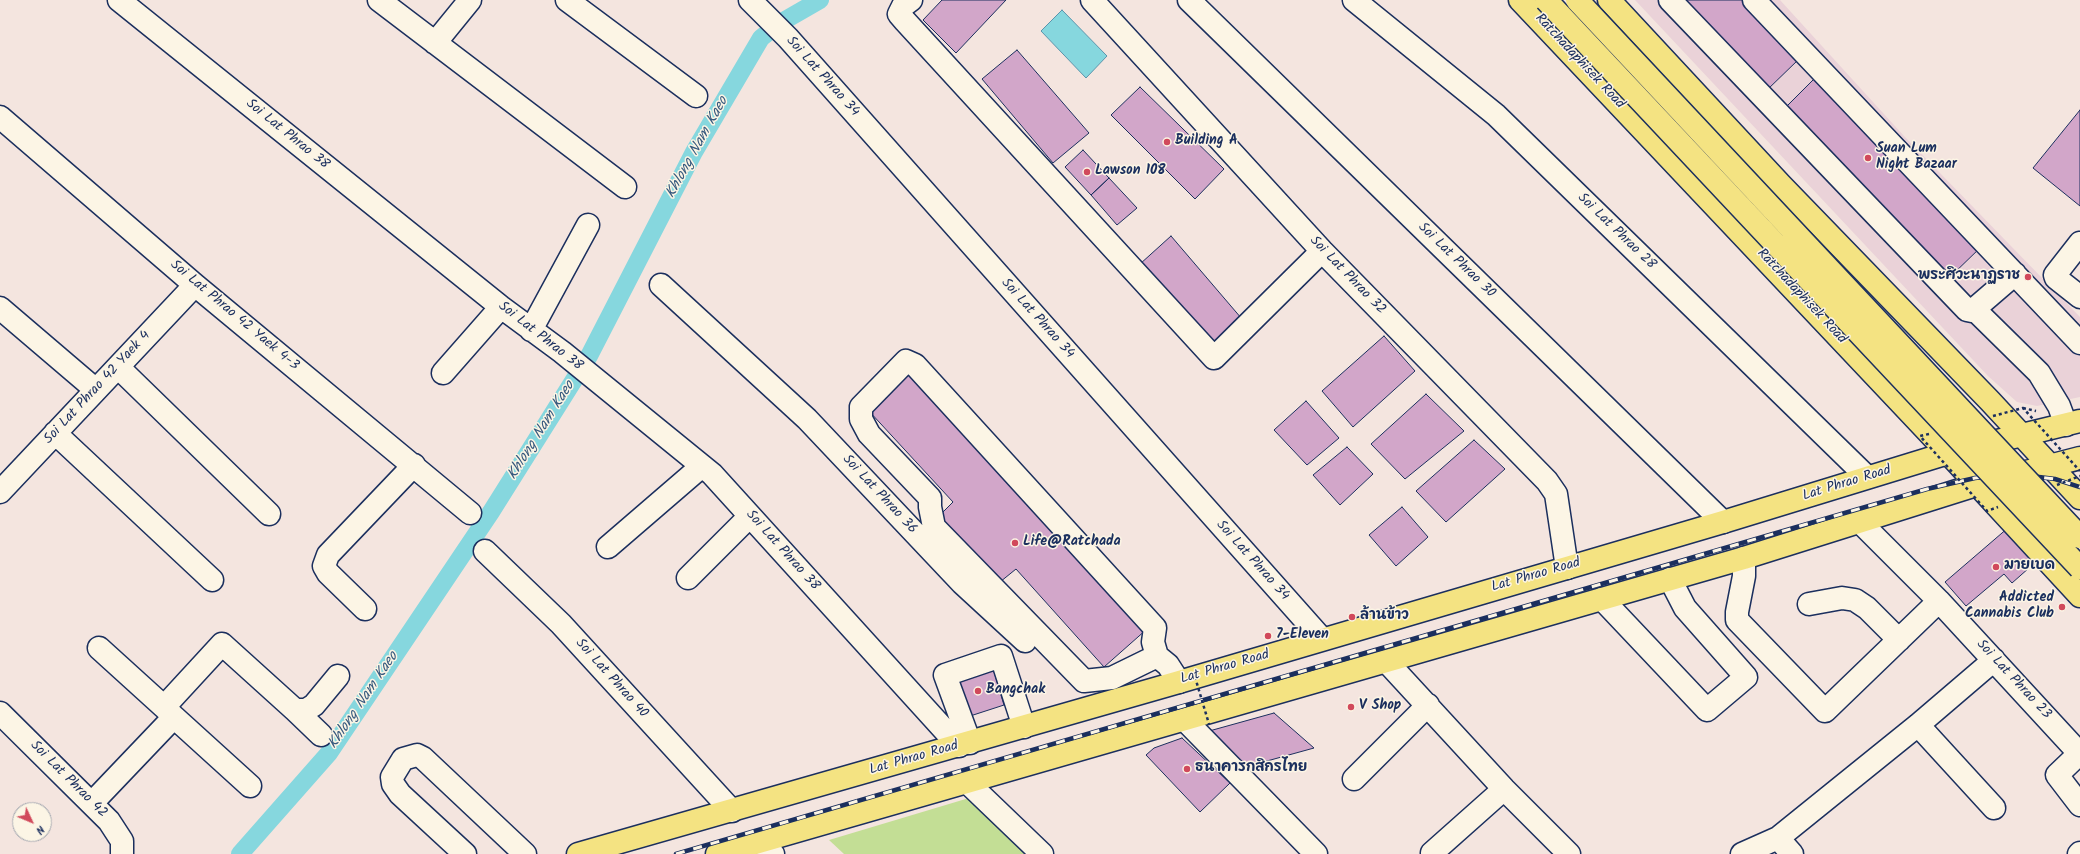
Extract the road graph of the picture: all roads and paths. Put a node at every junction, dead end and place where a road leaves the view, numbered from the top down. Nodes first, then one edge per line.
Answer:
1 (120, 0) edge
2 (379, 0) edge
3 (470, 0) edge
4 (566, 0) edge
5 (911, 0) edge
6 (1081, 0) edge
7 (1092, 0) edge
8 (1189, 0) edge
9 (1354, 0) edge
10 (1520, 0) edge
11 (1546, 0) edge
12 (1576, 0) edge
13 (1609, 0) edge
14 (1670, 0) edge
15 (1754, 0) edge
16 (755, 4) edge
17 (435, 43) junction
18 (1661, 56) junction
19 (696, 96) dead end
20 (1615, 100) junction
21 (0, 117) edge
22 (1781, 185) junction
23 (625, 187) dead end
24 (588, 225) dead end
25 (1736, 229) junction
26 (2080, 243) edge
27 (1319, 255) junction
28 (2015, 274) junction
29 (195, 284) junction
30 (661, 285) dead end
31 (2080, 297) edge
32 (501, 307) junction
33 (0, 308) edge
34 (1974, 309) junction
35 (530, 330) junction
36 (2080, 343) edge
37 (118, 367) junction
38 (444, 373) dead end
39 (96, 390) junction
40 (2073, 423) edge
41 (55, 433) junction
42 (2023, 436) junction
43 (1948, 453) junction
44 (2080, 458) edge
45 (414, 466) junction
46 (702, 466) junction
47 (2049, 466) junction
48 (1867, 478) junction
49 (1976, 485) junction
50 (0, 492) edge
51 (2080, 498) edge
52 (470, 513) dead end
53 (269, 514) dead end
54 (750, 516) junction
55 (1723, 522) junction
56 (1860, 522) junction
57 (2080, 537) edge
58 (608, 547) dead end
59 (485, 551) dead end
60 (1744, 558) junction
61 (1567, 568) junction
62 (2080, 568) edge
63 (688, 578) dead end
64 (1670, 579) junction
65 (212, 580) dead end
66 (2080, 596) edge
67 (1602, 598) junction
68 (1939, 601) junction
69 (1809, 604) dead end
70 (365, 609) dead end
71 (1322, 639) junction
72 (1899, 640) junction
73 (99, 648) dead end
74 (1157, 656) junction
75 (1994, 660) junction
76 (1387, 662) junction
77 (338, 676) dead end
78 (1187, 679) junction
79 (1428, 705) junction
80 (1097, 706) junction
81 (295, 710) junction
82 (169, 712) junction
83 (0, 713) edge
84 (1185, 720) junction
85 (1209, 724) dead end
86 (1918, 725) junction
87 (1024, 727) junction
88 (321, 735) dead end
89 (964, 745) junction
90 (2080, 754) edge
91 (1354, 779) dead end
92 (966, 782) junction
93 (250, 786) dead end
94 (1504, 789) junction
95 (92, 803) junction
96 (2080, 805) edge
97 (1994, 808) dead end
98 (732, 811) junction
99 (1778, 838) junction
100 (767, 848) edge
101 (1432, 853) edge
102 (122, 854) edge
103 (465, 854) edge
104 (525, 854) edge
105 (578, 854) edge
106 (717, 854) edge
107 (1042, 854) edge
108 (1316, 854) edge
109 (1569, 854) edge
110 (1742, 854) edge
111 (1792, 854) edge

1 - 32 street, Soi Lat Phrao 38
2 - 17 street
3 - 17 street
4 - 19 street
5 - 27 street
6 - 27 street
7 - 27 street, Soi Lat Phrao 32
8 - 55 street, Soi Lat Phrao 30
9 - 48 street, Soi Lat Phrao 28
10 - 20 main road, Ratchadaphisek Road
11 - 62 main road, Ratchadaphisek Road, bridge
12 - 57 main road, bridge
13 - 18 main road
14 - 34 street
15 - 28 street
16 - 71 street, Soi Lat Phrao 34
17 - 23 street
18 - 20 main road
18 - 22 main road
20 - 25 main road, Ratchadaphisek Road
21 - 29 street, Soi Lat Phrao 42 Yaek 4-3
22 - 25 main road
22 - 42 main road
24 - 35 street
25 - 43 main road, Ratchadaphisek Road
26 - 31 street
27 - 61 street, Soi Lat Phrao 32
28 - 34 street
28 - 36 street
29 - 37 street, Soi Lat Phrao 42 Yaek 4
29 - 45 street, Soi Lat Phrao 42 Yaek 4-3
30 - 80 street, Soi Lat Phrao 36
32 - 35 street, Soi Lat Phrao 38
32 - 38 street
33 - 39 street
34 - 40 street
35 - 46 street, Soi Lat Phrao 38
37 - 39 street, Soi Lat Phrao 42 Yaek 4
37 - 53 street
39 - 41 street, Soi Lat Phrao 42 Yaek 4
40 - 42 main road, Lat Phrao Road
41 - 50 street, Soi Lat Phrao 42 Yaek 4
41 - 65 street
42 - 43 main road, Lat Phrao Road
42 - 47 main road
43 - 48 main road, Lat Phrao Road
43 - 49 main road, Ratchadaphisek Road
44 - 47 main road
45 - 52 street, Soi Lat Phrao 42 Yaek 4-3
45 - 70 street
46 - 54 street, Soi Lat Phrao 38
46 - 58 street
47 - 49 main road
47 - 51 main road
48 - 55 main road, Lat Phrao Road
49 - 56 main road
49 - 66 main road, Ratchadaphisek Road
54 - 63 street
54 - 89 street, Soi Lat Phrao 38
55 - 61 main road, Lat Phrao Road
56 - 60 main road
56 - 68 street, Soi Lat Phrao 23
59 - 98 street, Soi Lat Phrao 40
60 - 64 main road
60 - 72 street
61 - 71 main road, Lat Phrao Road
64 - 67 main road
64 - 67 street
67 - 76 main road
68 - 72 street
68 - 75 street, Soi Lat Phrao 23
69 - 72 street
71 - 78 main road, Lat Phrao Road
73 - 82 street
74 - 74 street
74 - 78 street
75 - 86 street
75 - 90 street, Soi Lat Phrao 23
76 - 79 street
76 - 84 main road
77 - 81 street
78 - 80 main road, Lat Phrao Road
78 - 85 path, bridge
79 - 91 street
79 - 94 street
80 - 87 main road, Lat Phrao Road
81 - 82 street
81 - 88 street
82 - 93 street
82 - 95 street
83 - 95 street, Soi Lat Phrao 42
84 - 92 main road
84 - 108 street
86 - 97 street
86 - 99 street
87 - 89 main road, Lat Phrao Road
87 - 89 street
89 - 98 main road, Lat Phrao Road
90 - 96 street
92 - 100 main road
92 - 107 street
94 - 101 street
94 - 109 street
95 - 102 street, Soi Lat Phrao 42
98 - 105 main road, Lat Phrao Road
99 - 110 street
99 - 111 street
100 - 106 main road
103 - 104 street

